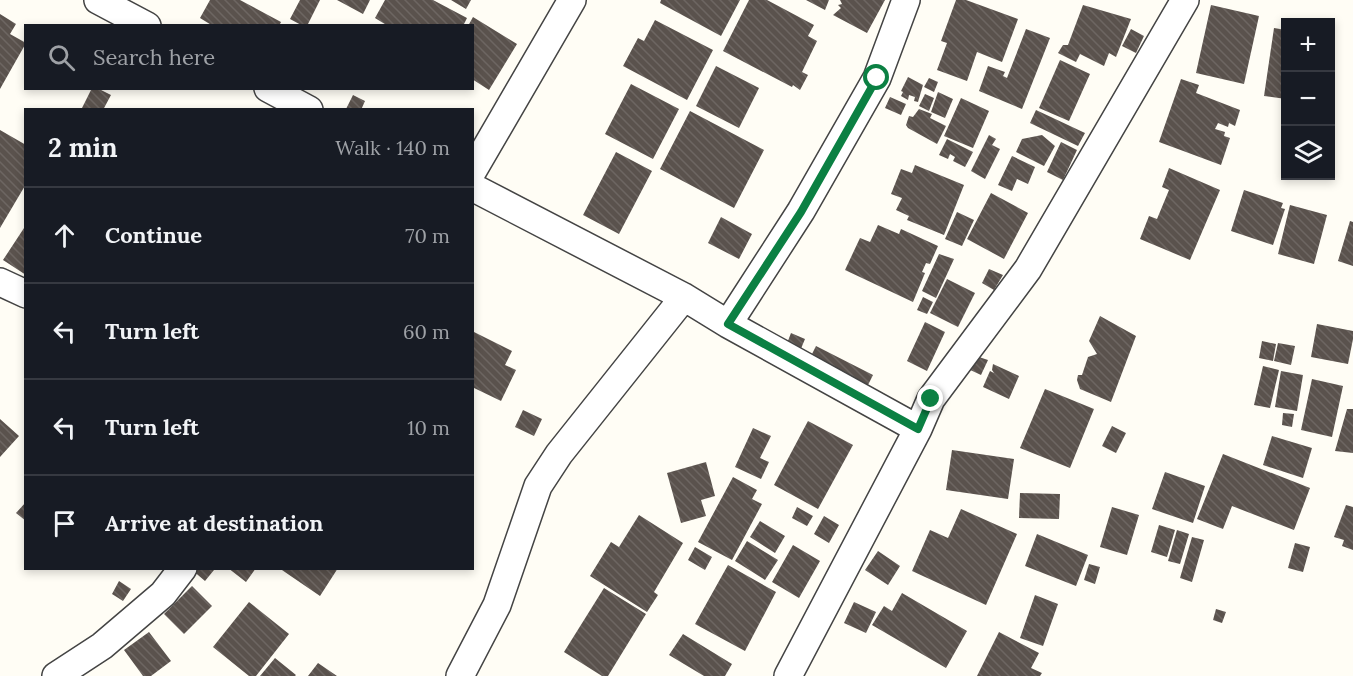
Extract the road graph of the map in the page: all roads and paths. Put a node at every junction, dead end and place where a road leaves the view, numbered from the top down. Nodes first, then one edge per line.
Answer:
1 (98, 0) edge
2 (572, 0) edge
3 (906, 0) edge
4 (1185, 0) edge
5 (143, 24) edge
6 (272, 90) edge
7 (305, 108) edge
8 (474, 169) edge
9 (474, 188) edge
10 (0, 282) edge
11 (24, 293) edge
12 (684, 297) junction
13 (728, 324) junction
14 (918, 429) junction
15 (181, 570) edge
16 (56, 676) edge
17 (460, 676) edge
18 (788, 676) edge

1 - 5 street
2 - 8 street
3 - 13 street
4 - 14 street
6 - 7 street
9 - 12 street
10 - 11 street
12 - 13 street
12 - 17 street
13 - 14 street
14 - 18 street
15 - 16 street

